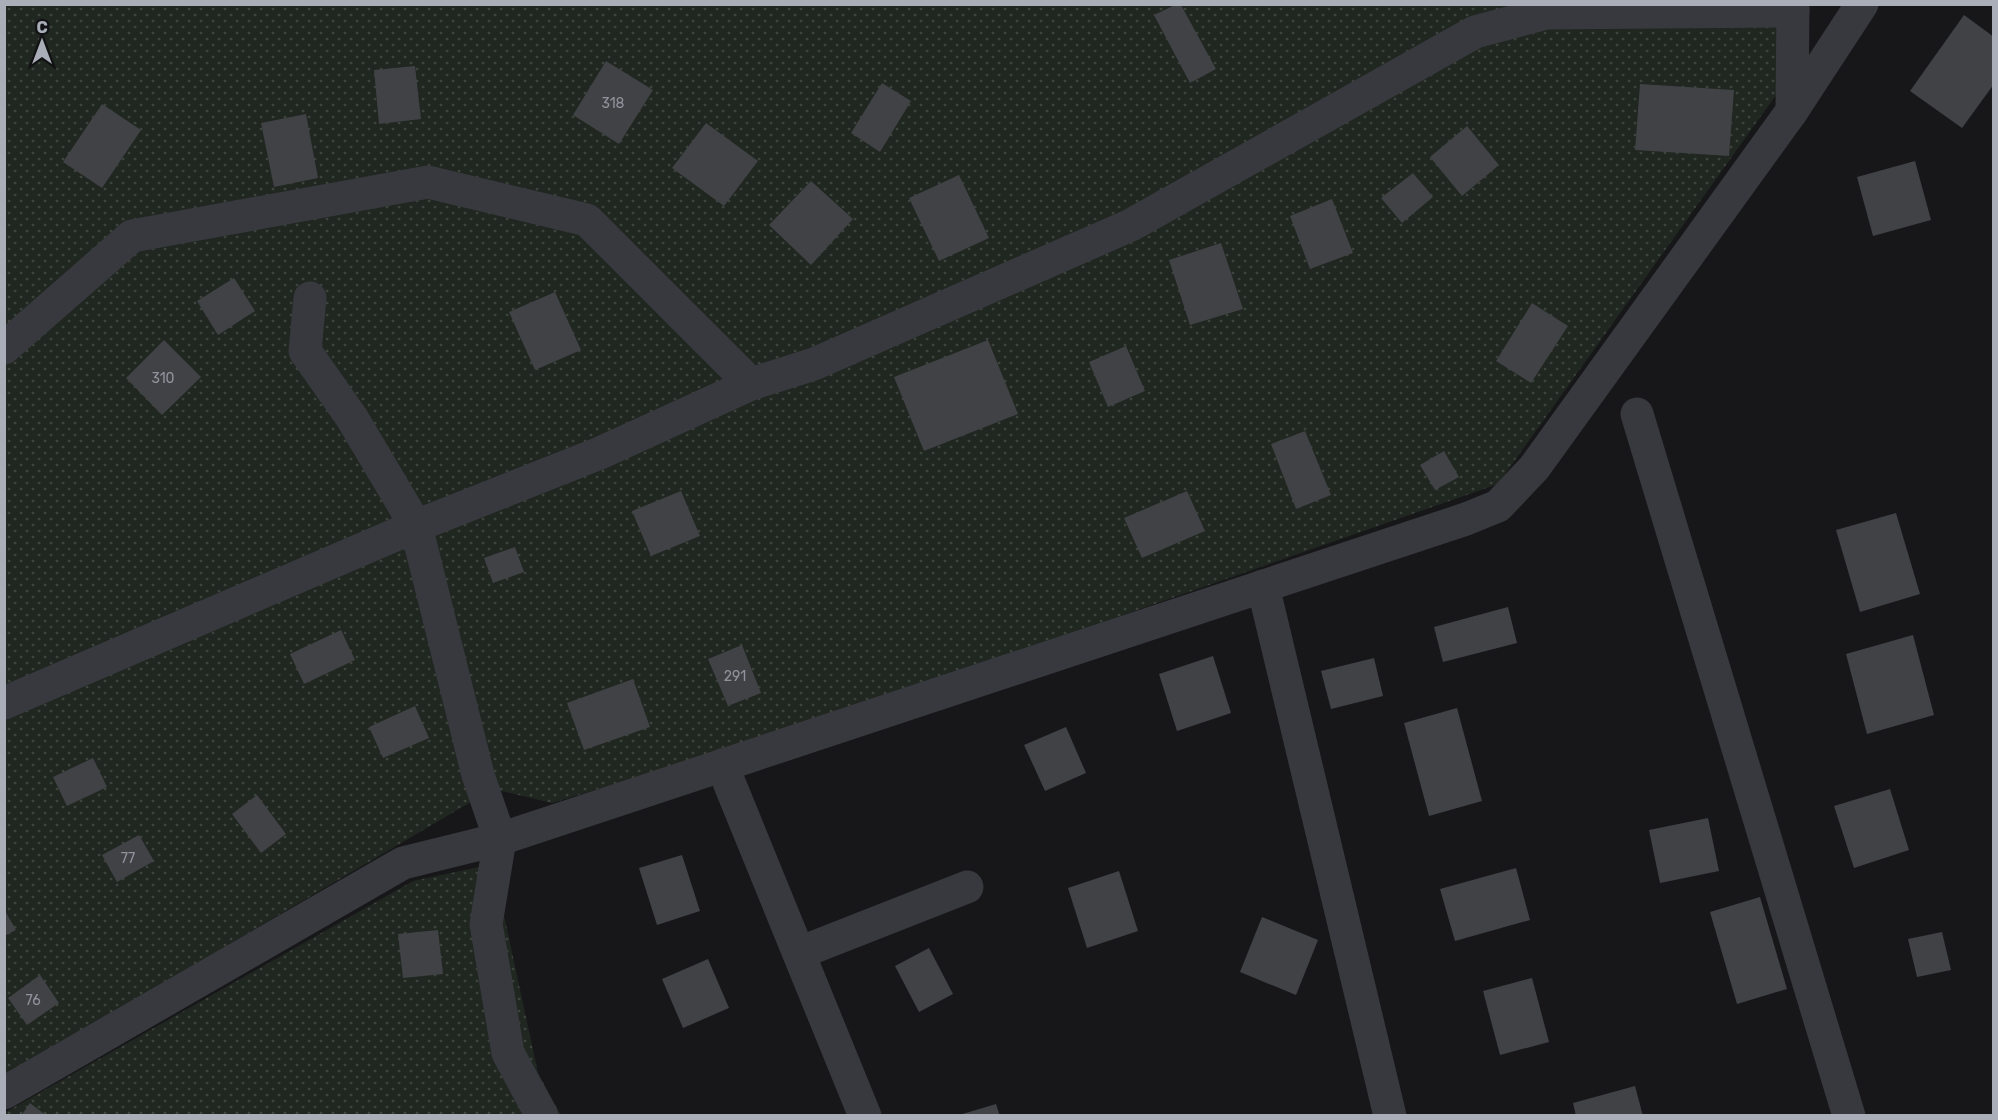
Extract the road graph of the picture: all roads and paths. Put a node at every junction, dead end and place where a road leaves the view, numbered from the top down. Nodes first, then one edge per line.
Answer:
1 (1862, 4) edge
2 (1793, 8) edge
3 (1792, 111) junction
4 (310, 298) dead end
5 (4, 348) edge
6 (751, 384) junction
7 (1637, 414) dead end
8 (416, 525) junction
9 (1263, 586) junction
10 (4, 703) edge
11 (722, 765) junction
12 (500, 839) junction
13 (967, 886) dead end
14 (799, 953) junction
15 (4, 1092) edge
16 (1380, 1112) edge
17 (542, 1116) edge
18 (865, 1116) edge
19 (1849, 1116) edge

1 - 3 street
2 - 3 street
2 - 6 street
3 - 9 street
4 - 8 street
5 - 6 street
6 - 8 street
7 - 19 street
8 - 10 street
8 - 12 street
9 - 11 street
9 - 16 street
11 - 12 street
11 - 14 street
12 - 15 street
12 - 17 street
13 - 14 street
14 - 18 street

